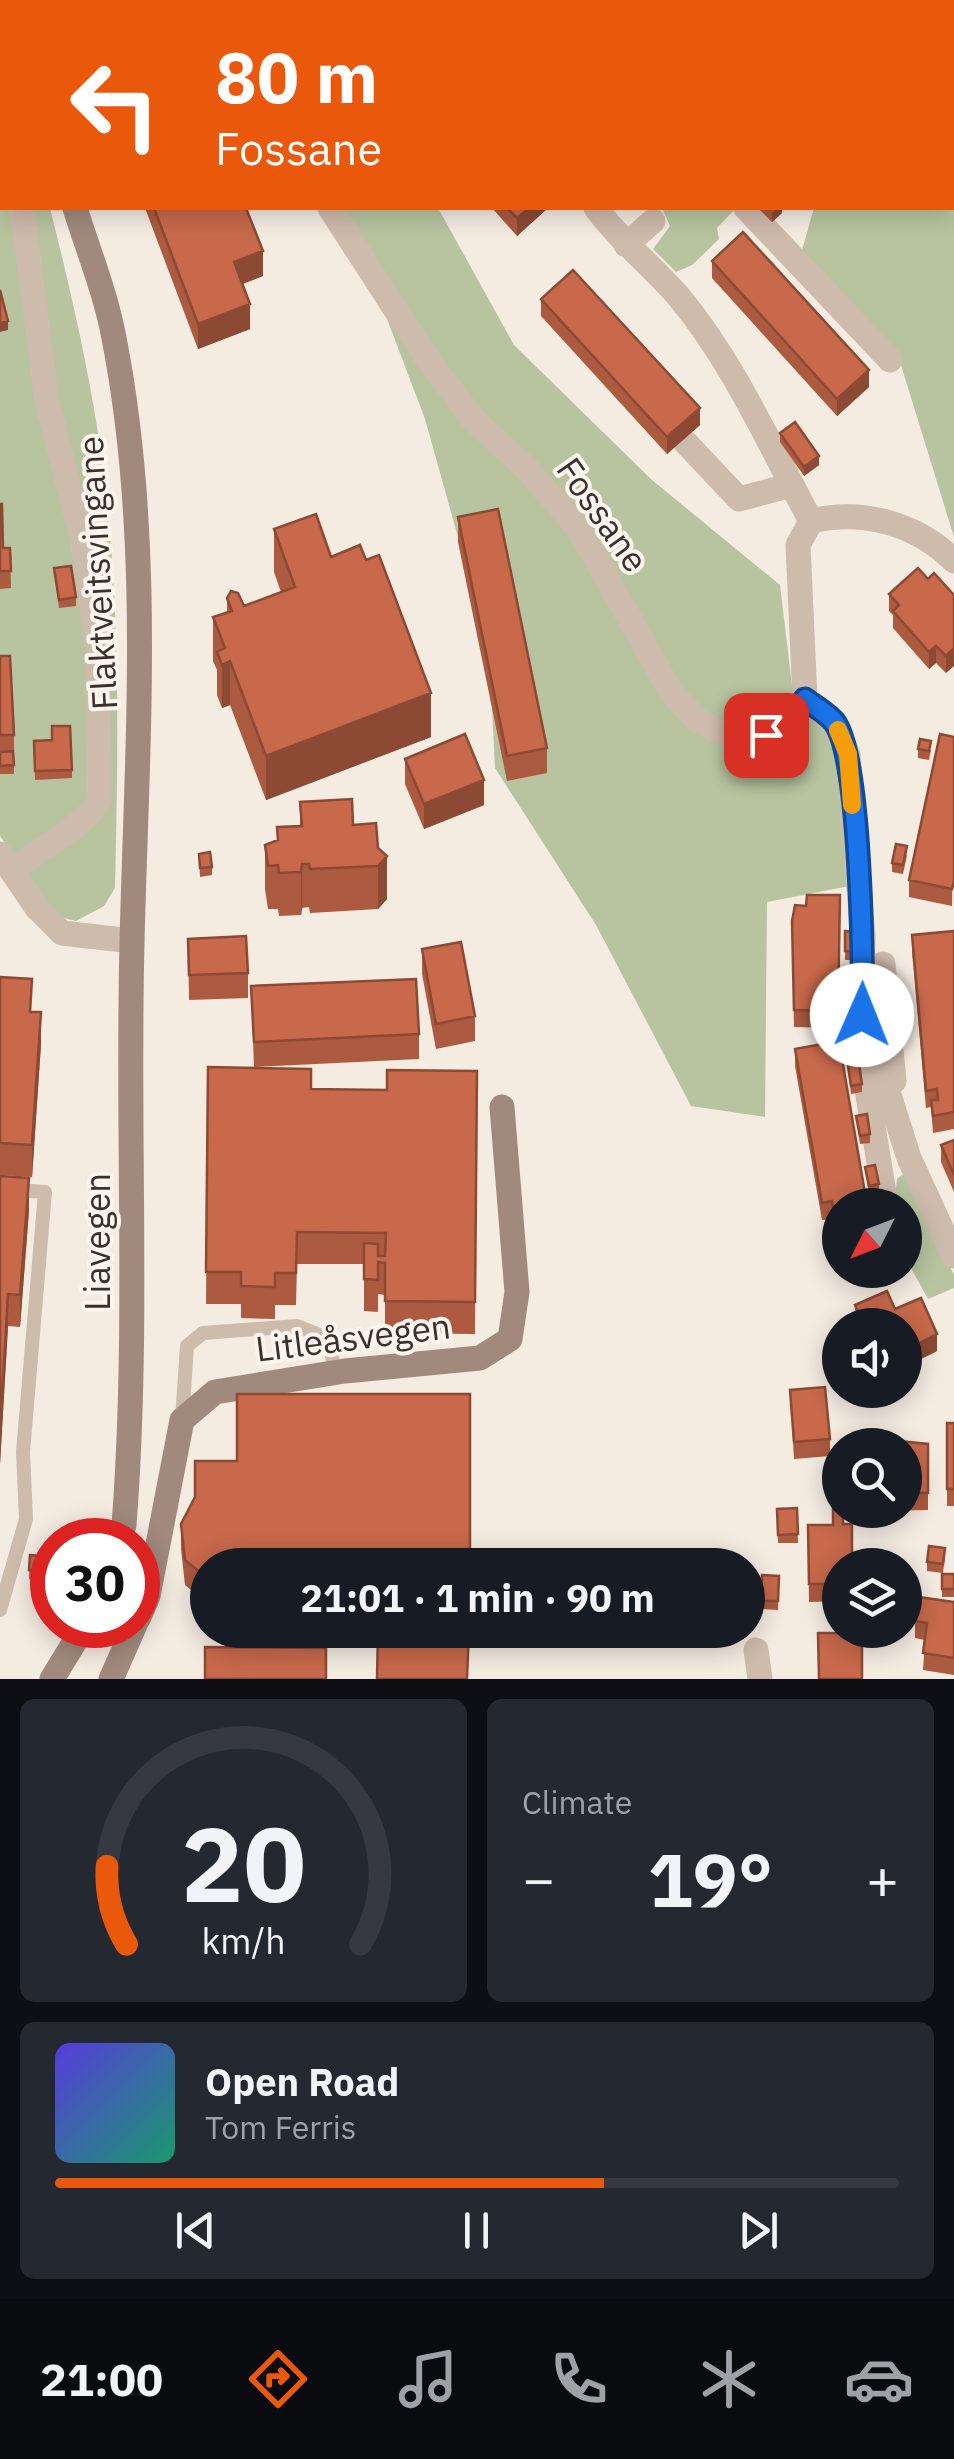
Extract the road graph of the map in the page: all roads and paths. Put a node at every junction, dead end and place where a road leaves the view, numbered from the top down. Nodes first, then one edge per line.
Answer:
1 (22, 210) edge
2 (76, 210) edge
3 (331, 210) edge
4 (598, 210) edge
5 (748, 210) edge
6 (653, 221) dead end
7 (626, 245) junction
8 (890, 360) dead end
9 (686, 443) dead end
10 (792, 486) junction
11 (811, 521) junction
12 (954, 561) edge
13 (805, 699) junction
14 (7, 862) edge
15 (132, 941) junction
16 (882, 964) dead end
17 (862, 1015) junction
18 (891, 1101) junction
19 (502, 1107) dead end
20 (883, 1188) edge
21 (0, 1189) edge
22 (954, 1256) edge
23 (334, 1373) junction
24 (182, 1420) junction
25 (125, 1518) edge
26 (160, 1534) edge
27 (0, 1610) edge
28 (71, 1648) edge
29 (124, 1648) edge
30 (756, 1650) dead end
31 (52, 1679) edge
32 (110, 1679) edge
33 (760, 1679) edge

1 - 14 street, Flaktveitsvingane
2 - 15 main road, Flaktveitsvingane
3 - 13 street, Fossane
4 - 7 street
5 - 8 street
6 - 7 street
7 - 10 street
9 - 10 street
10 - 11 street
11 - 12 street
11 - 13 street
13 - 17 street
14 - 15 street
15 - 25 main road, Liavegen
16 - 18 street
17 - 18 street
17 - 20 street
18 - 22 street
19 - 23 main road, Litleåsvegen
21 - 27 lane
23 - 24 main road, Litleåsvegen
23 - 24 lane
24 - 26 main road
28 - 31 main road
29 - 32 main road
30 - 33 street

